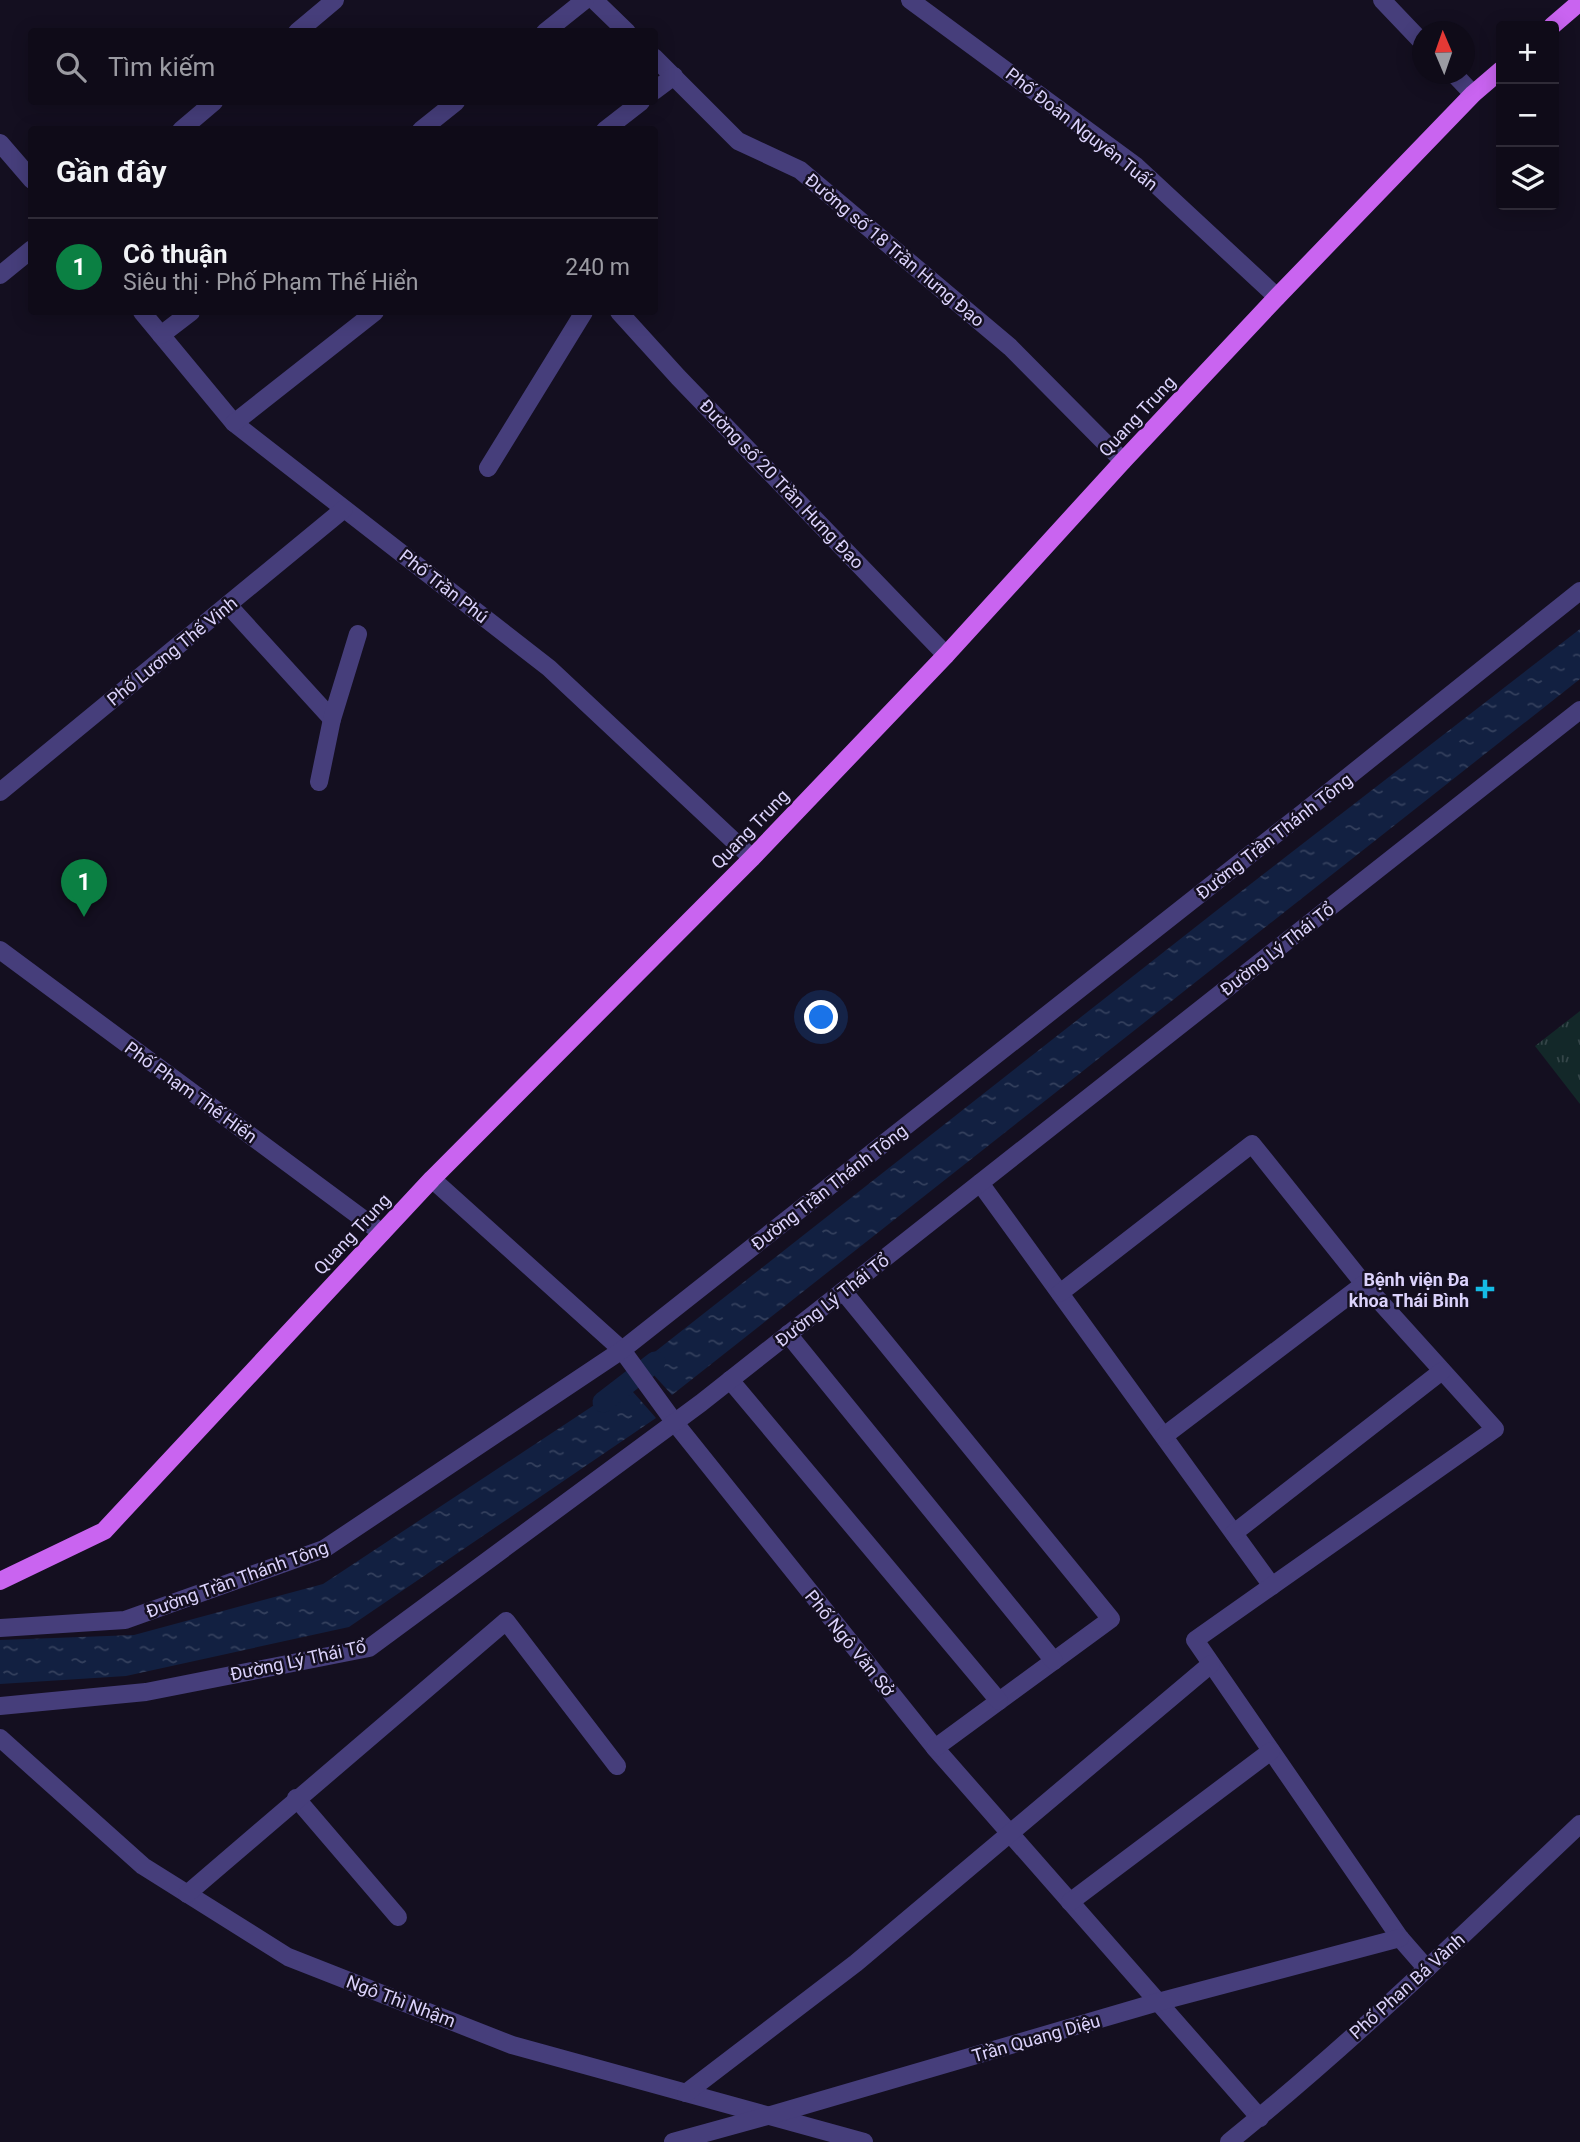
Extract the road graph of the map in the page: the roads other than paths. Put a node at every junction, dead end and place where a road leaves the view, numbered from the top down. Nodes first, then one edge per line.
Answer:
1 (335, 0) edge
2 (585, 0) edge
3 (594, 0) edge
4 (910, 0) edge
5 (1382, 0) edge
6 (1580, 2) edge
7 (1558, 21) edge
8 (303, 28) edge
9 (550, 28) edge
10 (623, 28) edge
11 (1412, 31) edge
12 (658, 61) edge
13 (1496, 74) edge
14 (674, 76) junction
15 (1464, 84) edge
16 (658, 88) edge
17 (1473, 94) junction
18 (210, 105) edge
19 (453, 105) edge
20 (637, 105) edge
21 (186, 126) edge
22 (426, 126) edge
23 (611, 126) edge
24 (0, 143) edge
25 (28, 175) edge
26 (28, 252) edge
27 (0, 275) edge
28 (1277, 297) junction
29 (144, 315) edge
30 (187, 315) edge
31 (371, 315) edge
32 (582, 315) edge
33 (622, 315) edge
34 (161, 335) junction
35 (234, 423) junction
36 (1123, 461) junction
37 (488, 468) dead end
38 (344, 509) junction
39 (1580, 591) edge
40 (228, 605) junction
41 (358, 634) dead end
42 (946, 655) junction
43 (1580, 710) edge
44 (332, 719) junction
45 (319, 782) dead end
46 (0, 792) edge
47 (752, 858) junction
48 (0, 950) edge
49 (432, 1179) junction
50 (980, 1182) junction
51 (382, 1233) junction
52 (1364, 1284) junction
53 (843, 1291) junction
54 (1060, 1293) junction
55 (788, 1334) junction
56 (626, 1356) junction
57 (1442, 1371) junction
58 (730, 1380) junction
59 (675, 1423) junction
60 (1164, 1436) junction
61 (1234, 1533) junction
62 (0, 1581) edge
63 (1272, 1586) junction
64 (0, 1628) edge
65 (1055, 1661) junction
66 (1210, 1664) junction
67 (999, 1701) junction
68 (0, 1706) edge
69 (0, 1738) edge
70 (935, 1748) junction
71 (1271, 1751) junction
72 (617, 1766) dead end
73 (296, 1798) junction
74 (1580, 1824) edge
75 (1010, 1834) junction
76 (187, 1894) junction
77 (1070, 1902) junction
78 (398, 1917) dead end
79 (1400, 1938) junction
80 (1427, 1969) junction
81 (1158, 2002) junction
82 (686, 2092) junction
83 (771, 2115) junction
84 (1260, 2118) junction
85 (673, 2142) edge
86 (864, 2142) edge
87 (1229, 2142) edge

1 - 8 street
2 - 9 street
3 - 10 street
4 - 28 street, Phố Đoàn Nguyên Tuấn
5 - 11 street
6 - 7 main road
12 - 14 street, Đường số 18 Trần Hưng Đạo
13 - 17 main road, Quang Trung
14 - 16 street
14 - 36 street, Đường số 18 Trần Hưng Đạo
15 - 17 street
17 - 28 main road, Quang Trung
18 - 21 street
19 - 22 street
20 - 23 street
24 - 25 street
26 - 27 street
28 - 36 main road, Quang Trung
29 - 34 street, Phố Trần Phú
30 - 34 street
31 - 35 street
32 - 37 street
33 - 42 street, Đường số 20 Trần Hưng Đạo
34 - 35 street, Phố Trần Phú
35 - 38 street, Phố Trần Phú
36 - 42 main road, Quang Trung
38 - 40 street, Phố Lương Thế Vinh
38 - 47 street, Phố Trần Phú
39 - 56 street, Đường Trần Thánh Tông
40 - 44 street
40 - 46 street, Phố Lương Thế Vinh
41 - 44 street
42 - 47 main road, Quang Trung
43 - 50 street, Đường Lý Thái Tổ
44 - 45 street
47 - 49 main road, Quang Trung
48 - 51 street, Phố Phạm Thế Hiển
49 - 51 main road, Quang Trung
49 - 56 street, Phố Ngô Văn Sở
50 - 53 street, Đường Lý Thái Tổ
50 - 54 street
51 - 62 main road, Quang Trung
52 - 54 street
52 - 57 street
52 - 60 street
53 - 55 street, Đường Lý Thái Tổ
53 - 65 street
54 - 60 street
55 - 58 street, Đường Lý Thái Tổ
55 - 65 street
56 - 59 street, Phố Ngô Văn Sở
56 - 64 street, Đường Trần Thánh Tông
57 - 61 street
57 - 63 street
58 - 59 street, Đường Lý Thái Tổ
58 - 67 street
59 - 68 street, Đường Lý Thái Tổ
59 - 70 street, Phố Ngô Văn Sở
60 - 61 street
61 - 63 street
63 - 66 street
65 - 67 street
66 - 71 street
66 - 75 street
67 - 70 street
69 - 76 street, Ngô Thì Nhậm
70 - 75 street, Phố Ngô Văn Sở
71 - 77 street
71 - 79 street
72 - 73 street
73 - 76 street
73 - 78 street
74 - 80 street, Phố Phan Bá Vành
75 - 77 street, Phố Ngô Văn Sở
75 - 82 street
76 - 82 street, Ngô Thì Nhậm
77 - 81 street, Phố Ngô Văn Sở
79 - 80 street
79 - 81 street, Trần Quang Diệu
80 - 84 street, Phố Phan Bá Vành
81 - 83 street, Trần Quang Diệu
81 - 84 street, Phố Ngô Văn Sở
82 - 83 street, Ngô Thì Nhậm
83 - 85 street, Trần Quang Diệu
83 - 86 street, Ngô Thì Nhậm
84 - 87 street, Phố Phan Bá Vành

